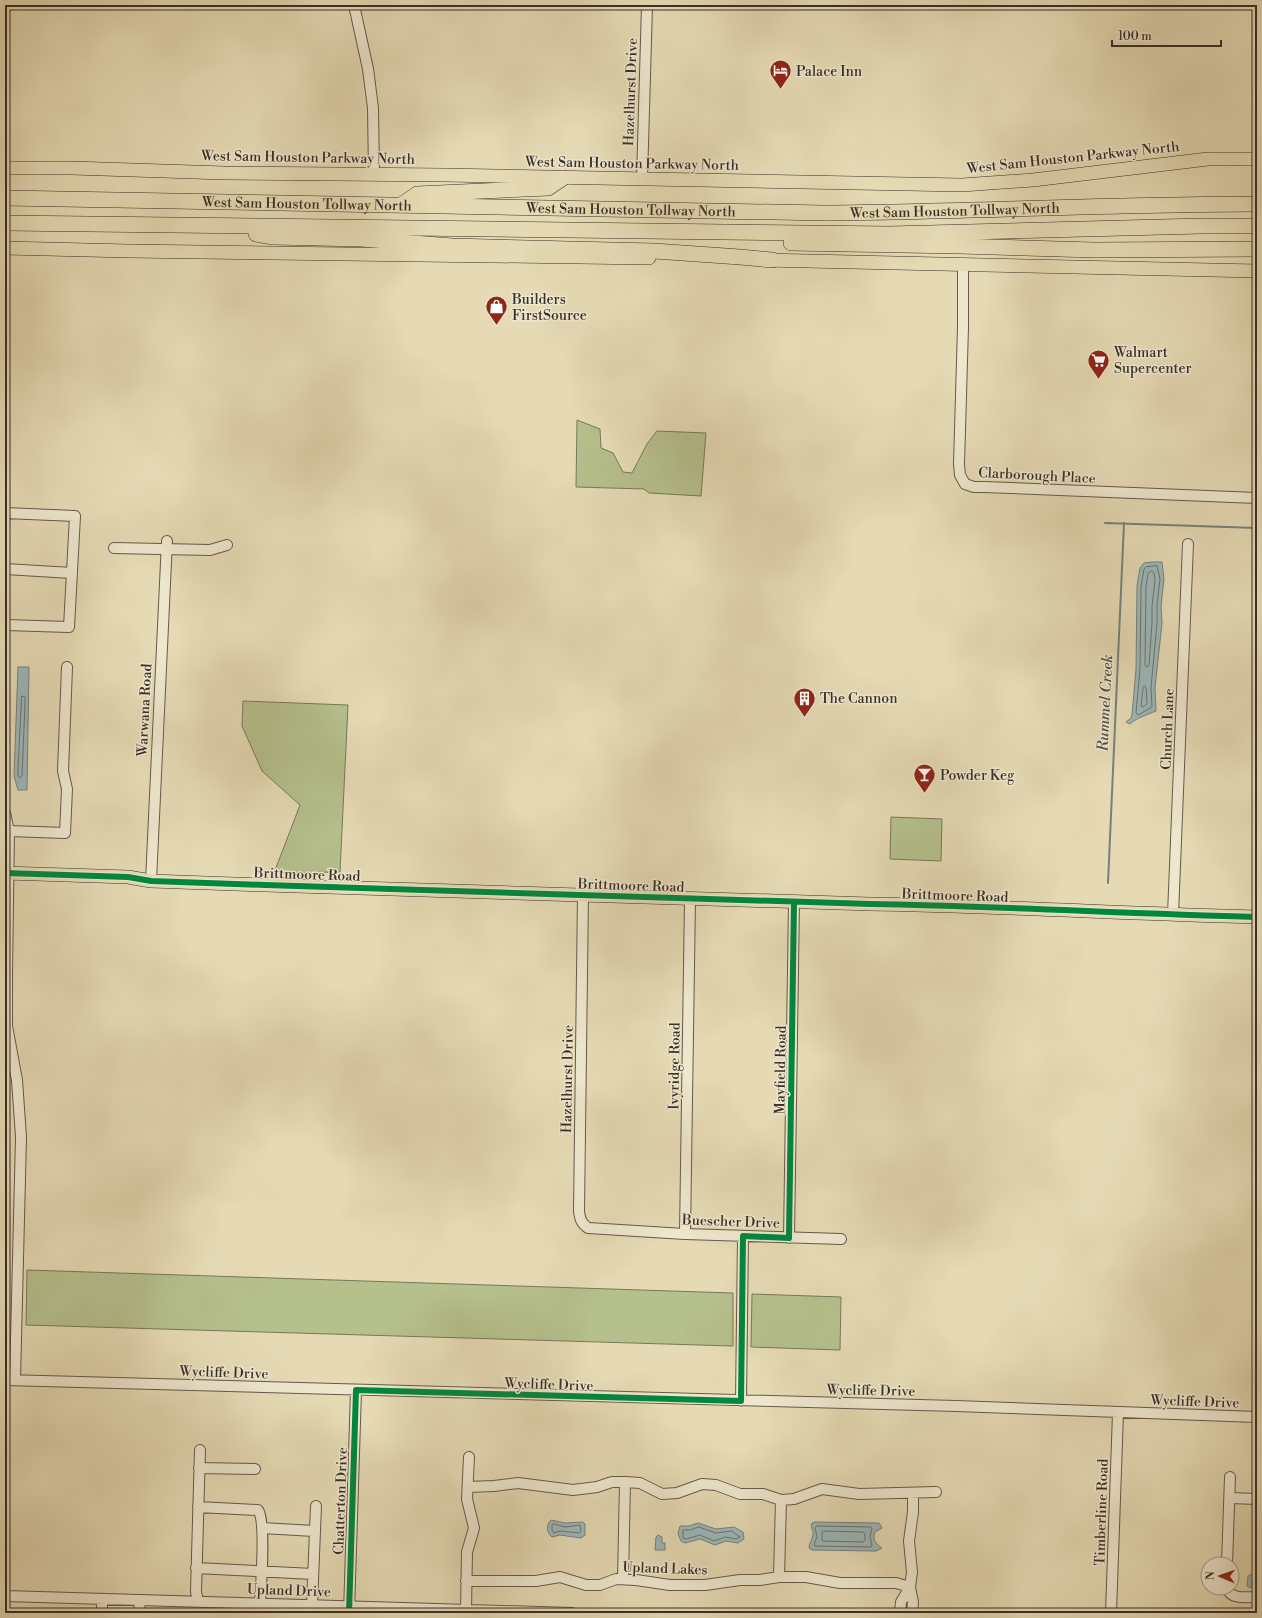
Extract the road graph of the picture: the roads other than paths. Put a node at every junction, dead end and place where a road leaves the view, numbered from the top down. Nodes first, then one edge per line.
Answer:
1 (354, 5) edge
2 (647, 5) edge
3 (1257, 159) edge
4 (5, 168) edge
5 (374, 174) junction
6 (563, 178) junction
7 (642, 179) junction
8 (5, 198) edge
9 (1257, 204) edge
10 (401, 205) junction
11 (5, 222) edge
12 (200, 225) junction
13 (1257, 226) edge
14 (716, 233) junction
15 (5, 248) edge
16 (1257, 249) edge
17 (772, 260) junction
18 (963, 264) junction
19 (1257, 271) edge
20 (1257, 498) edge
21 (5, 518) edge
22 (1188, 544) dead end
23 (167, 545) junction
24 (227, 545) dead end
25 (114, 548) dead end
26 (5, 569) edge
27 (72, 573) junction
28 (5, 625) edge
29 (67, 667) dead end
30 (5, 813) edge
31 (9, 830) junction
32 (7, 873) edge
33 (151, 880) junction
34 (583, 895) junction
35 (690, 899) junction
36 (794, 902) junction
37 (1173, 914) junction
38 (1257, 917) edge
39 (619, 1229) joint
40 (685, 1234) junction
41 (743, 1236) junction
42 (789, 1238) junction
43 (841, 1239) dead end
44 (10, 1380) edge
45 (356, 1390) junction
46 (741, 1401) junction
47 (1118, 1413) junction
48 (1257, 1417) edge
49 (200, 1450) dead end
50 (469, 1457) dead end
51 (199, 1468) junction
52 (255, 1470) dead end
53 (1230, 1477) dead end
54 (625, 1482) junction
55 (468, 1487) junction
56 (936, 1492) dead end
57 (913, 1493) junction
58 (1230, 1498) junction
59 (1257, 1499) edge
60 (781, 1500) junction
61 (316, 1506) dead end
62 (198, 1507) junction
63 (262, 1528) junction
64 (314, 1531) junction
65 (1227, 1556) edge
66 (196, 1568) junction
67 (261, 1571) junction
68 (313, 1574) junction
69 (779, 1577) junction
70 (622, 1580) junction
71 (466, 1581) junction
72 (910, 1587) junction
73 (5, 1596) edge
74 (1236, 1596) edge
75 (1257, 1597) edge
76 (102, 1599) junction
77 (140, 1600) junction
78 (198, 1601) junction
79 (260, 1603) junction
80 (312, 1606) junction
81 (349, 1610) edge
82 (466, 1610) junction
83 (102, 1613) edge
84 (140, 1613) edge
85 (572, 1613) edge
86 (900, 1613) edge
87 (912, 1613) edge
88 (1111, 1613) edge

1 - 5 street
2 - 7 street, Hazelhurst Drive
3 - 7 main road, West Sam Houston Parkway North
4 - 5 main road, West Sam Houston Parkway North
5 - 6 main road, West Sam Houston Parkway North
6 - 7 main road, West Sam Houston Parkway North
6 - 10 highway
8 - 10 highway, West Sam Houston Tollway North
9 - 10 highway, West Sam Houston Tollway North
11 - 12 highway, West Sam Houston Tollway North
12 - 14 highway, West Sam Houston Tollway North
12 - 17 highway
13 - 14 highway, West Sam Houston Tollway North
14 - 16 highway
15 - 17 main road
17 - 18 main road
18 - 19 main road
18 - 20 street, Clarborough Place
21 - 27 street
22 - 37 street, Church Lane
23 - 24 street
23 - 25 street
23 - 33 street, Warwana Road
26 - 27 street
27 - 28 street
29 - 31 street
30 - 31 street
31 - 32 street
32 - 33 main road, Brittmoore Road
32 - 44 street
33 - 34 main road, Brittmoore Road
34 - 35 main road, Brittmoore Road
34 - 39 street, Hazelhurst Drive
35 - 36 main road, Brittmoore Road
35 - 40 street, Ivyridge Road
36 - 37 main road, Brittmoore Road
36 - 42 street, Mayfield Road
37 - 38 main road, Brittmoore Road
39 - 40 street, Buescher Drive
40 - 41 street, Buescher Drive
41 - 42 street, Buescher Drive
41 - 46 street
42 - 43 street, Buescher Drive
44 - 45 street, Wycliffe Drive
45 - 46 street, Wycliffe Drive
45 - 81 street, Chatterton Drive
46 - 47 street, Wycliffe Drive
47 - 48 street, Wycliffe Drive
47 - 88 street, Timberline Road
49 - 51 street
50 - 55 street
51 - 52 street
51 - 62 street
53 - 58 street
54 - 55 street
54 - 60 street
54 - 70 street
55 - 71 street
56 - 57 street
57 - 60 street
57 - 72 street
58 - 59 street
58 - 65 street
60 - 69 street
61 - 64 street
62 - 63 street
62 - 66 street
63 - 64 street
63 - 67 street
64 - 68 street
66 - 67 street
66 - 78 street
67 - 68 street
67 - 79 street
68 - 80 street
69 - 70 street, Upland Lakes
69 - 72 street, Upland Lakes
70 - 71 street, Upland Lakes
71 - 82 street
72 - 86 street
72 - 87 street
73 - 76 street, Upland Drive
74 - 75 street
76 - 77 street, Upland Drive
76 - 83 street
77 - 78 street, Upland Drive
77 - 84 street
78 - 79 street, Upland Drive
79 - 80 street, Upland Drive
80 - 81 street, Upland Drive
81 - 82 street, Upland Drive
82 - 85 street, Upland Drive

